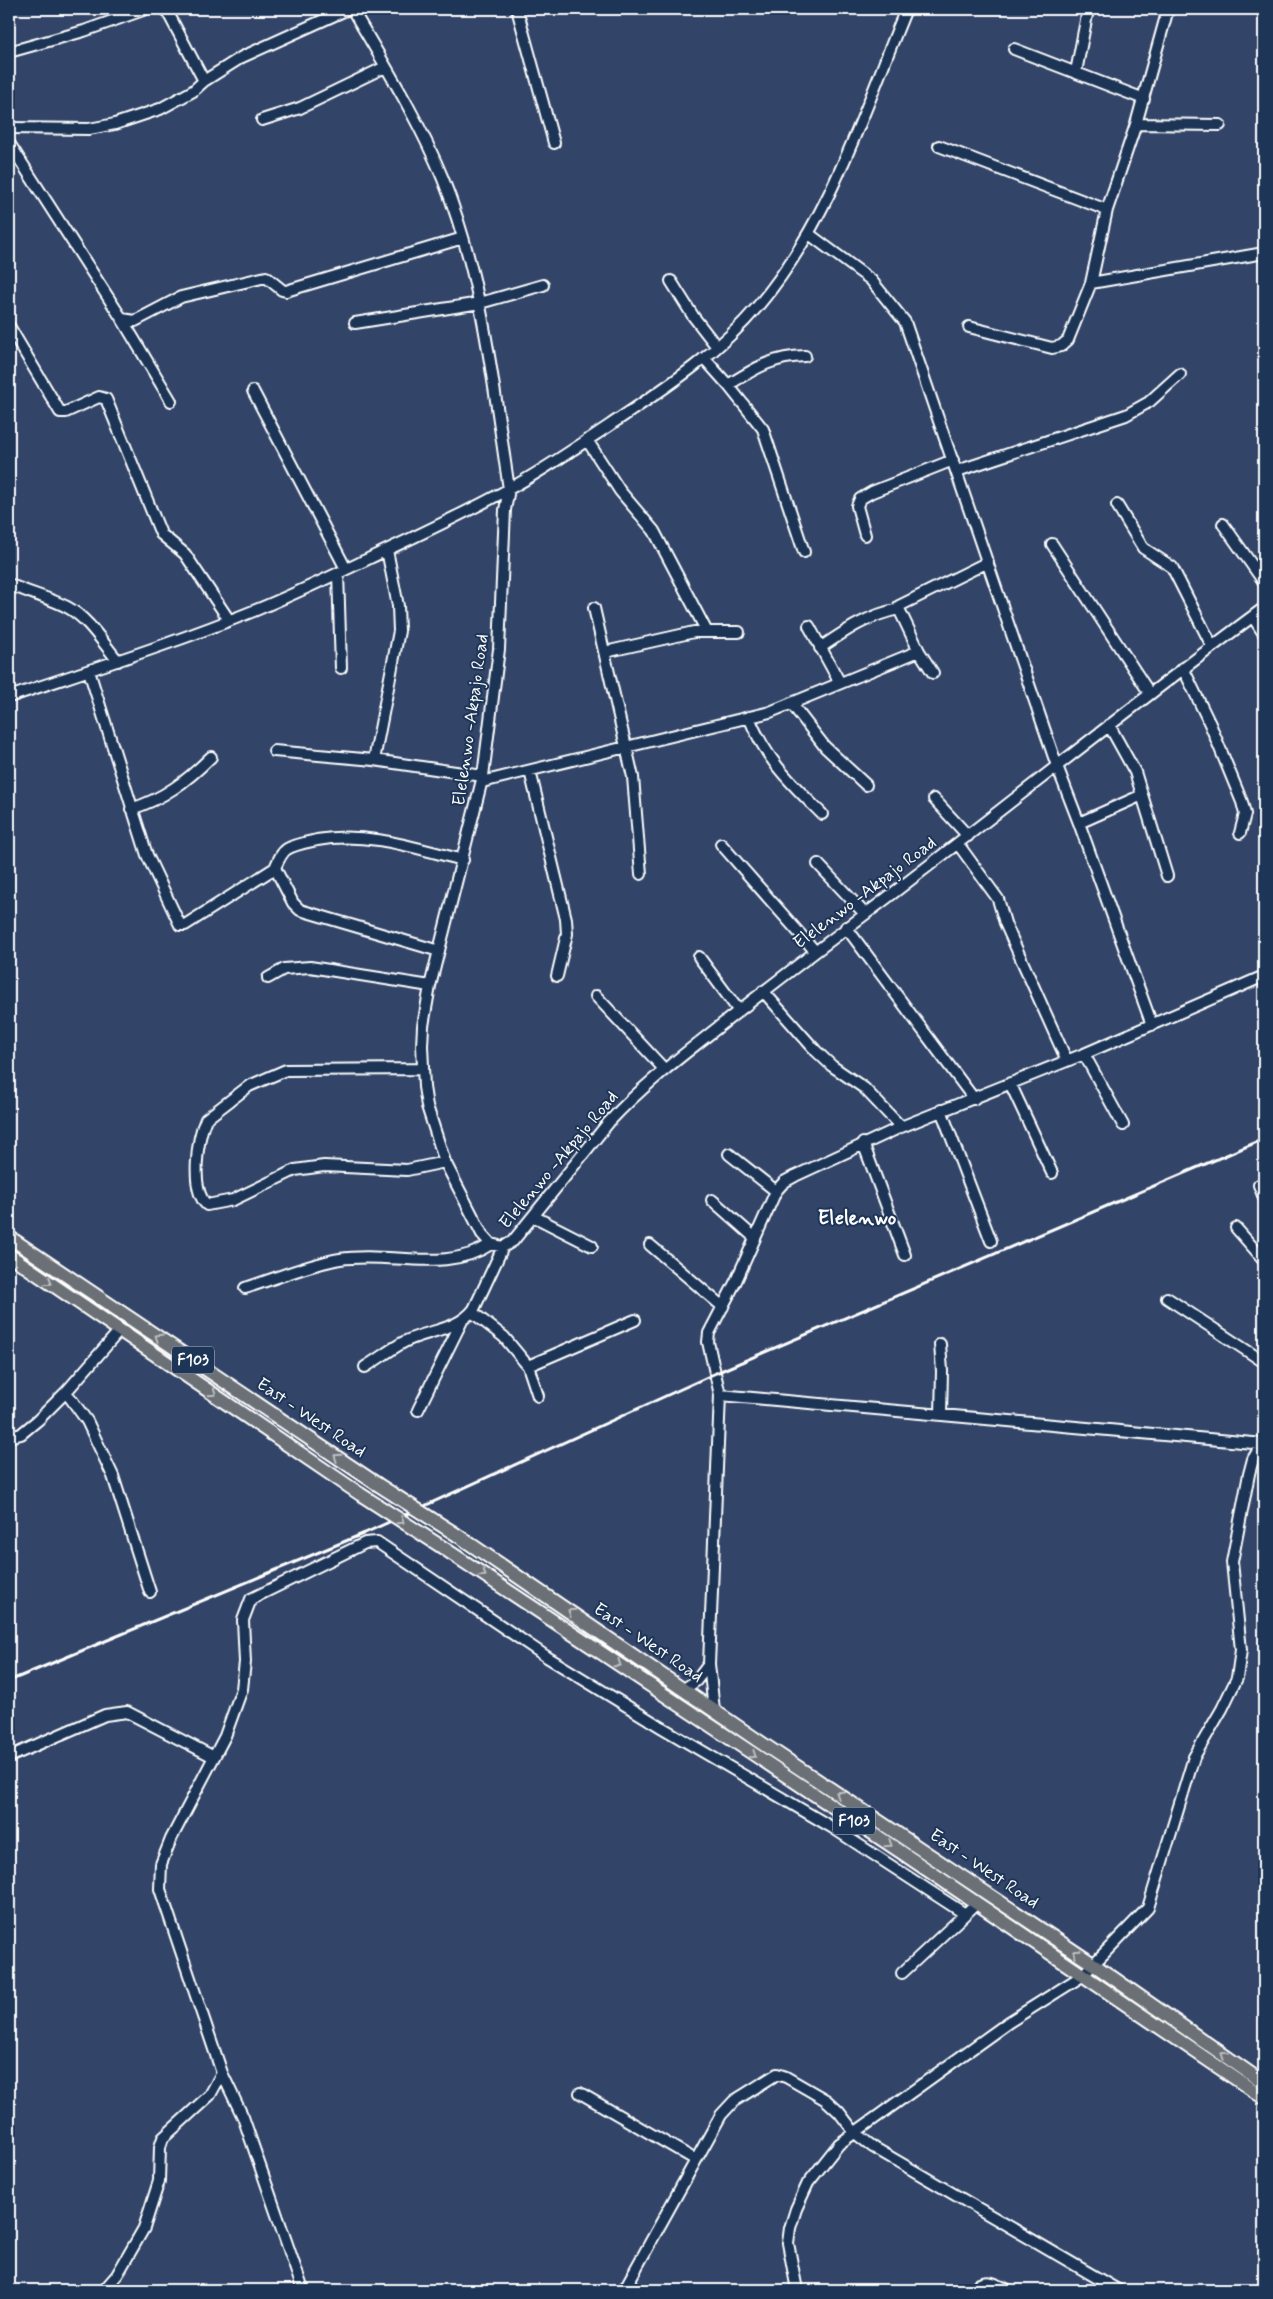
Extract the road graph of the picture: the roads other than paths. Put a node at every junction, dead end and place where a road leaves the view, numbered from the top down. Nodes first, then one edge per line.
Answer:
1 (146, 9) edge
2 (166, 9) edge
3 (348, 9) edge
4 (352, 9) edge
5 (517, 9) edge
6 (906, 9) edge
7 (1168, 9) edge
8 (1087, 15) dead end
9 (1014, 49) dead end
10 (9, 52) edge
11 (385, 67) junction
12 (1076, 72) junction
13 (204, 81) junction
14 (1144, 99) junction
15 (262, 120) dead end
16 (1136, 124) junction
17 (1220, 125) dead end
18 (9, 128) edge
19 (554, 142) dead end
20 (9, 143) edge
21 (939, 146) dead end
22 (1107, 210) junction
23 (809, 234) junction
24 (462, 238) junction
25 (1264, 253) edge
26 (671, 281) dead end
27 (1091, 283) junction
28 (543, 285) dead end
29 (480, 303) junction
30 (122, 319) junction
31 (355, 323) dead end
32 (9, 326) edge
33 (969, 327) dead end
34 (717, 347) junction
35 (805, 356) dead end
36 (704, 358) junction
37 (1180, 374) dead end
38 (728, 385) junction
39 (253, 391) dead end
40 (171, 401) dead end
41 (587, 440) junction
42 (953, 460) junction
43 (957, 471) junction
44 (509, 489) junction
45 (1117, 505) dead end
46 (1222, 524) dead end
47 (865, 535) dead end
48 (1052, 544) dead end
49 (387, 550) junction
50 (804, 552) dead end
51 (988, 562) junction
52 (342, 571) junction
53 (1264, 582) edge
54 (9, 584) edge
55 (594, 608) dead end
56 (1264, 608) edge
57 (899, 609) junction
58 (1253, 617) junction
59 (229, 620) junction
60 (810, 626) dead end
61 (706, 630) junction
62 (739, 632) dead end
63 (1264, 634) edge
64 (1212, 646) junction
65 (820, 648) junction
66 (918, 651) junction
67 (605, 652) junction
68 (118, 661) junction
69 (341, 668) dead end
70 (1183, 668) junction
71 (89, 671) junction
72 (933, 673) dead end
73 (840, 683) junction
74 (1150, 694) junction
75 (9, 697) edge
76 (791, 703) junction
77 (749, 718) junction
78 (1109, 725) junction
79 (626, 748) junction
80 (274, 751) dead end
81 (211, 758) dead end
82 (374, 760) junction
83 (1057, 766) junction
84 (530, 772) junction
85 (483, 779) junction
86 (866, 785) dead end
87 (1140, 796) junction
88 (934, 799) dead end
89 (131, 809) junction
90 (822, 814) dead end
91 (1080, 823) junction
92 (1240, 833) dead end
93 (968, 836) junction
94 (721, 844) dead end
95 (958, 844) junction
96 (463, 860) junction
97 (818, 864) dead end
98 (275, 868) junction
99 (641, 874) dead end
100 (1167, 876) dead end
101 (864, 914) junction
102 (846, 927) junction
103 (439, 951) junction
104 (815, 951) junction
105 (699, 957) dead end
106 (557, 976) dead end
107 (1264, 976) edge
108 (268, 978) dead end
109 (430, 986) junction
110 (763, 991) junction
111 (596, 996) dead end
112 (739, 1011) junction
113 (1152, 1025) junction
114 (1084, 1054) junction
115 (1067, 1061) junction
116 (422, 1069) junction
117 (665, 1070) junction
118 (1010, 1083) junction
119 (974, 1099) junction
120 (941, 1110) junction
121 (1123, 1125) dead end
122 (900, 1127) junction
123 (863, 1143) junction
124 (729, 1154) dead end
125 (445, 1162) junction
126 (1052, 1173) dead end
127 (1259, 1185) dead end
128 (776, 1191) junction
129 (1264, 1198) edge
130 (712, 1200) dead end
131 (533, 1216) junction
132 (1236, 1228) dead end
133 (9, 1237) edge
134 (755, 1238) junction
135 (991, 1241) dead end
136 (491, 1244) junction
137 (650, 1245) dead end
138 (592, 1246) dead end
139 (503, 1247) junction
140 (9, 1255) edge
141 (905, 1255) dead end
142 (1264, 1260) edge
143 (244, 1288) dead end
144 (1167, 1298) dead end
145 (723, 1307) junction
146 (472, 1312) junction
147 (635, 1320) dead end
148 (462, 1321) junction
149 (120, 1330) junction
150 (940, 1344) dead end
151 (1264, 1362) edge
152 (528, 1366) junction
153 (365, 1368) dead end
154 (66, 1392) junction
155 (720, 1395) junction
156 (538, 1396) dead end
157 (418, 1410) dead end
158 (941, 1415) junction
159 (9, 1437) edge
160 (1264, 1443) edge
161 (150, 1592) dead end
162 (709, 1664) junction
163 (684, 1689) junction
164 (714, 1710) junction
165 (9, 1757) edge
166 (214, 1758) junction
167 (846, 1815) junction
168 (837, 1830) junction
169 (977, 1903) junction
170 (965, 1914) junction
171 (1093, 1964) junction
172 (902, 1973) dead end
173 (1082, 1976) junction
174 (222, 2073) junction
175 (1264, 2082) edge
176 (580, 2093) dead end
177 (1264, 2098) edge
178 (855, 2133) junction
179 (696, 2160) junction
180 (104, 2290) edge
181 (303, 2290) edge
182 (624, 2290) edge
183 (797, 2290) edge
184 (973, 2290) edge
185 (1008, 2290) edge
186 (1118, 2290) edge

1 - 10 street
2 - 13 street
3 - 13 street
4 - 11 street, Elelenwo -Akpajo Road
5 - 19 street
6 - 23 street
7 - 14 street
8 - 12 street
9 - 12 street
11 - 15 street
11 - 24 street, Elelenwo -Akpajo Road
12 - 14 street
13 - 18 street
14 - 16 street
16 - 17 street
16 - 22 street
20 - 30 street
21 - 22 street
22 - 27 street
23 - 34 street
23 - 42 street
24 - 29 street, Elelenwo -Akpajo Road
24 - 30 street
25 - 27 street
26 - 34 street
27 - 33 street
28 - 29 street
29 - 31 street
29 - 44 street, Elelenwo -Akpajo Road
30 - 40 street
32 - 59 street
34 - 36 street
35 - 38 street
36 - 38 street
36 - 41 street
37 - 43 street
38 - 50 street
39 - 52 street
41 - 44 street
41 - 61 street
42 - 43 street
42 - 47 street
43 - 51 street
44 - 49 street
44 - 85 street, Elelenwo -Akpajo Road
45 - 64 street
46 - 53 street
48 - 74 street
49 - 52 street
49 - 82 street
51 - 57 street
51 - 83 street
52 - 59 street
52 - 69 street
54 - 68 street
55 - 67 street
56 - 58 street, Elelenwo -Akpajo Road
57 - 65 street
57 - 66 street
58 - 63 street
58 - 64 street, Elelenwo -Akpajo Road
59 - 68 street
60 - 65 street
61 - 62 street
61 - 67 street
64 - 70 street, Elelenwo -Akpajo Road
65 - 73 street
66 - 72 street
66 - 73 street
67 - 79 street
68 - 71 street
70 - 74 street, Elelenwo -Akpajo Road
70 - 92 street
71 - 75 street
71 - 89 street
73 - 76 street
74 - 78 street, Elelenwo -Akpajo Road
76 - 77 street
76 - 86 street
77 - 79 street
77 - 90 street
78 - 83 street, Elelenwo -Akpajo Road
78 - 87 street
79 - 84 street
79 - 99 street
80 - 82 street
81 - 89 street
82 - 85 street
83 - 91 street
83 - 93 street, Elelenwo -Akpajo Road
84 - 85 street
84 - 106 street
85 - 96 street, Elelenwo -Akpajo Road
87 - 91 street
87 - 100 street
88 - 93 street
89 - 98 street
91 - 113 street
93 - 95 street, Elelenwo -Akpajo Road
94 - 104 street
95 - 101 street, Elelenwo -Akpajo Road
95 - 115 street
96 - 98 street
96 - 103 street, Elelenwo -Akpajo Road
97 - 101 street
98 - 103 street
101 - 102 street, Elelenwo -Akpajo Road
102 - 104 street, Elelenwo -Akpajo Road
102 - 119 street
103 - 109 street, Elelenwo -Akpajo Road
104 - 110 street, Elelenwo -Akpajo Road
105 - 112 street
107 - 113 street
108 - 109 street
109 - 116 street, Elelenwo -Akpajo Road
110 - 112 street, Elelenwo -Akpajo Road
110 - 122 street
111 - 117 street
112 - 117 street, Elelenwo -Akpajo Road
113 - 114 street
114 - 115 street
114 - 121 street
115 - 118 street
116 - 125 street, Elelenwo -Akpajo Road
116 - 125 street
117 - 131 street, Elelenwo -Akpajo Road
118 - 119 street
118 - 126 street
119 - 120 street
120 - 122 street
120 - 135 street
122 - 123 street
123 - 128 street
123 - 141 street
124 - 128 street
125 - 136 street, Elelenwo -Akpajo Road
127 - 129 street
128 - 134 street
130 - 134 street
131 - 138 street
131 - 139 street, Elelenwo -Akpajo Road
132 - 142 street
163 -> 133 main road, East - West Road / F103, bridge
134 - 145 street
136 - 139 street, Elelenwo -Akpajo Road
136 - 143 street
137 - 145 street
139 - 146 street
140 -> 149 main road, East - West Road / F103
144 - 151 street
145 - 155 street
146 - 148 street
146 - 152 street
147 - 152 street
148 - 153 street
148 - 157 street
149 - 154 street
149 -> 167 main road, East - West Road / F103, bridge
150 - 158 street
152 - 156 street
154 - 159 street
154 - 161 street
155 - 158 street
155 - 162 street
158 - 160 street
160 - 171 street
162 - 163 street
162 - 164 street
163 - 164 main road, East - West Road / F103
171 -> 164 main road, East - West Road / F103
165 - 166 street
166 - 168 street
166 - 174 street
167 - 168 street
167 -> 169 main road, East - West Road / F103
168 - 170 street
169 - 170 street
169 - 173 main road, East - West Road / F103
170 - 172 street
171 - 173 street
175 -> 171 main road, East - West Road / F103
173 - 177 main road, East - West Road / F103
173 - 178 street
174 - 180 street
174 - 181 street
176 - 179 street
178 - 179 street
178 - 183 street
178 - 186 street
179 - 182 street
184 - 185 street

